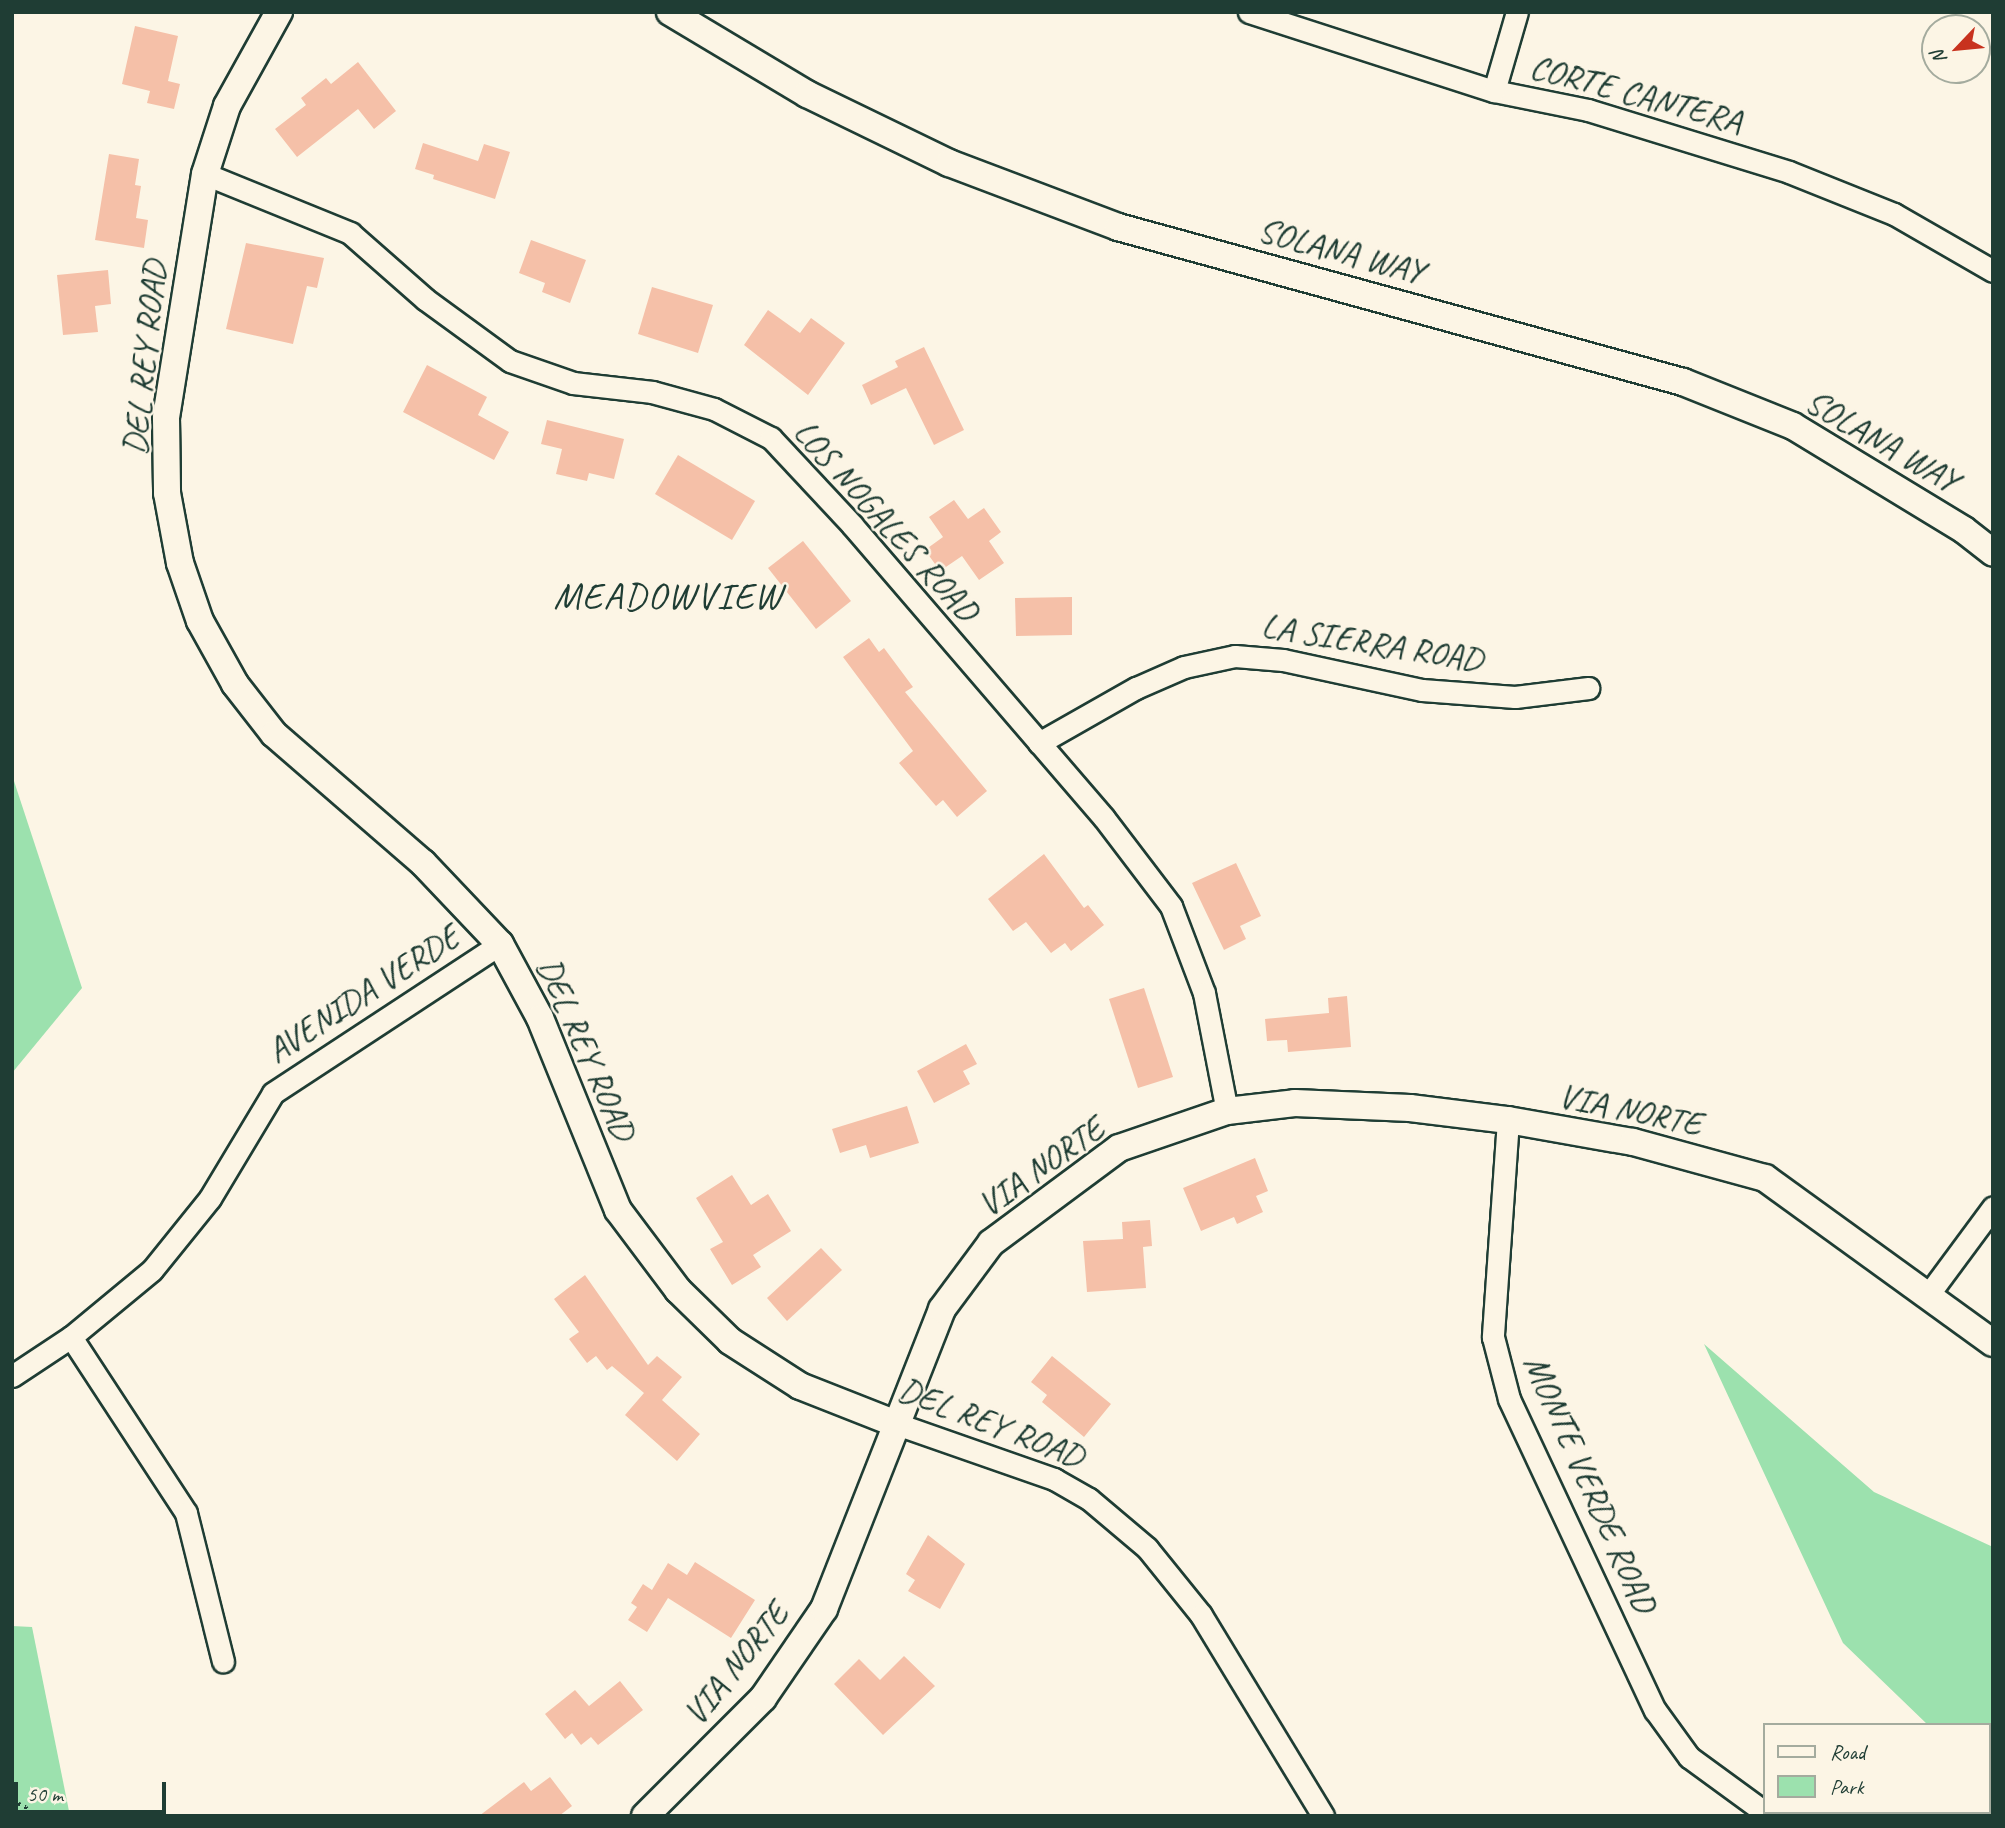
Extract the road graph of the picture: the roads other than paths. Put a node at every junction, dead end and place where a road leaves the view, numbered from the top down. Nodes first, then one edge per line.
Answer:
1 (279, 12) edge
2 (670, 12) edge
3 (1249, 12) edge
4 (1517, 12) edge
5 (1494, 91) junction
6 (205, 174) junction
7 (1993, 271) edge
8 (1993, 553) edge
9 (1588, 688) dead end
10 (1039, 743) junction
11 (500, 944) junction
12 (1227, 1111) junction
13 (1508, 1119) junction
14 (1993, 1207) edge
15 (1928, 1295) junction
16 (71, 1337) junction
17 (1993, 1343) edge
18 (12, 1376) edge
19 (894, 1423) junction
20 (223, 1661) dead end
21 (660, 1811) edge
22 (1764, 1812) edge
23 (1323, 1816) edge

1 - 6 street, DEL REY ROAD
2 - 8 street, SOLANA WAY
3 - 5 street, CORTE CANTERA
4 - 5 street
5 - 7 street, CORTE CANTERA
6 - 10 street, LOS NOGALES ROAD
6 - 11 street, DEL REY ROAD
9 - 10 street, LA SIERRA ROAD
10 - 12 street, LOS NOGALES ROAD
11 - 16 street, AVENIDA VERDE
11 - 19 street, DEL REY ROAD
12 - 13 street, VIA NORTE
12 - 19 street, VIA NORTE
13 - 15 street, VIA NORTE
13 - 22 street, MONTE VERDE ROAD
14 - 15 street
15 - 17 street, VIA NORTE
16 - 18 street, AVENIDA VERDE
16 - 20 street
19 - 21 street, VIA NORTE
19 - 23 street, DEL REY ROAD

